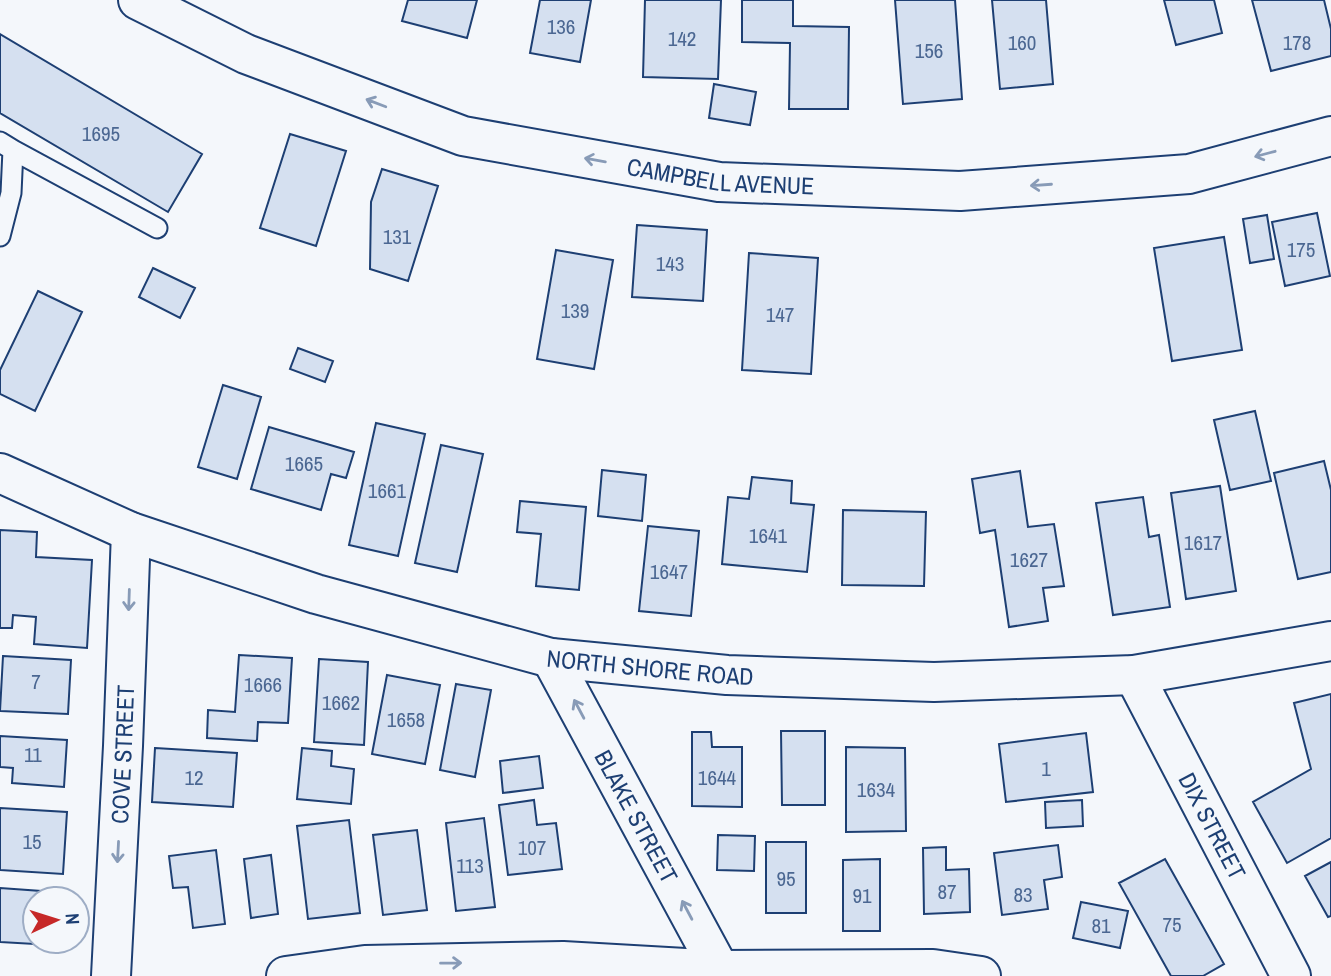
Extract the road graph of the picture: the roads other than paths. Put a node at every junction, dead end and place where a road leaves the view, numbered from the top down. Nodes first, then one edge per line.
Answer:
1 (138, 0) edge
2 (1331, 136) edge
3 (7, 146) edge
4 (157, 228) dead end
5 (0, 236) edge
6 (0, 473) edge
7 (131, 532) junction
8 (1331, 641) edge
9 (551, 658) junction
10 (1133, 675) junction
11 (720, 974) edge
12 (111, 976) edge
13 (286, 976) edge
14 (981, 976) edge
15 (1291, 976) edge

2 -> 1 street, CAMPBELL AVENUE
3 - 4 lane
3 - 5 lane
6 - 7 street, NORTH SHORE ROAD
7 - 9 street, NORTH SHORE ROAD
7 -> 12 street, COVE STREET
8 - 10 street, NORTH SHORE ROAD
9 - 10 street, NORTH SHORE ROAD
11 -> 9 street, BLAKE STREET
10 - 15 street, DIX STREET
13 -> 11 street
11 - 14 street

